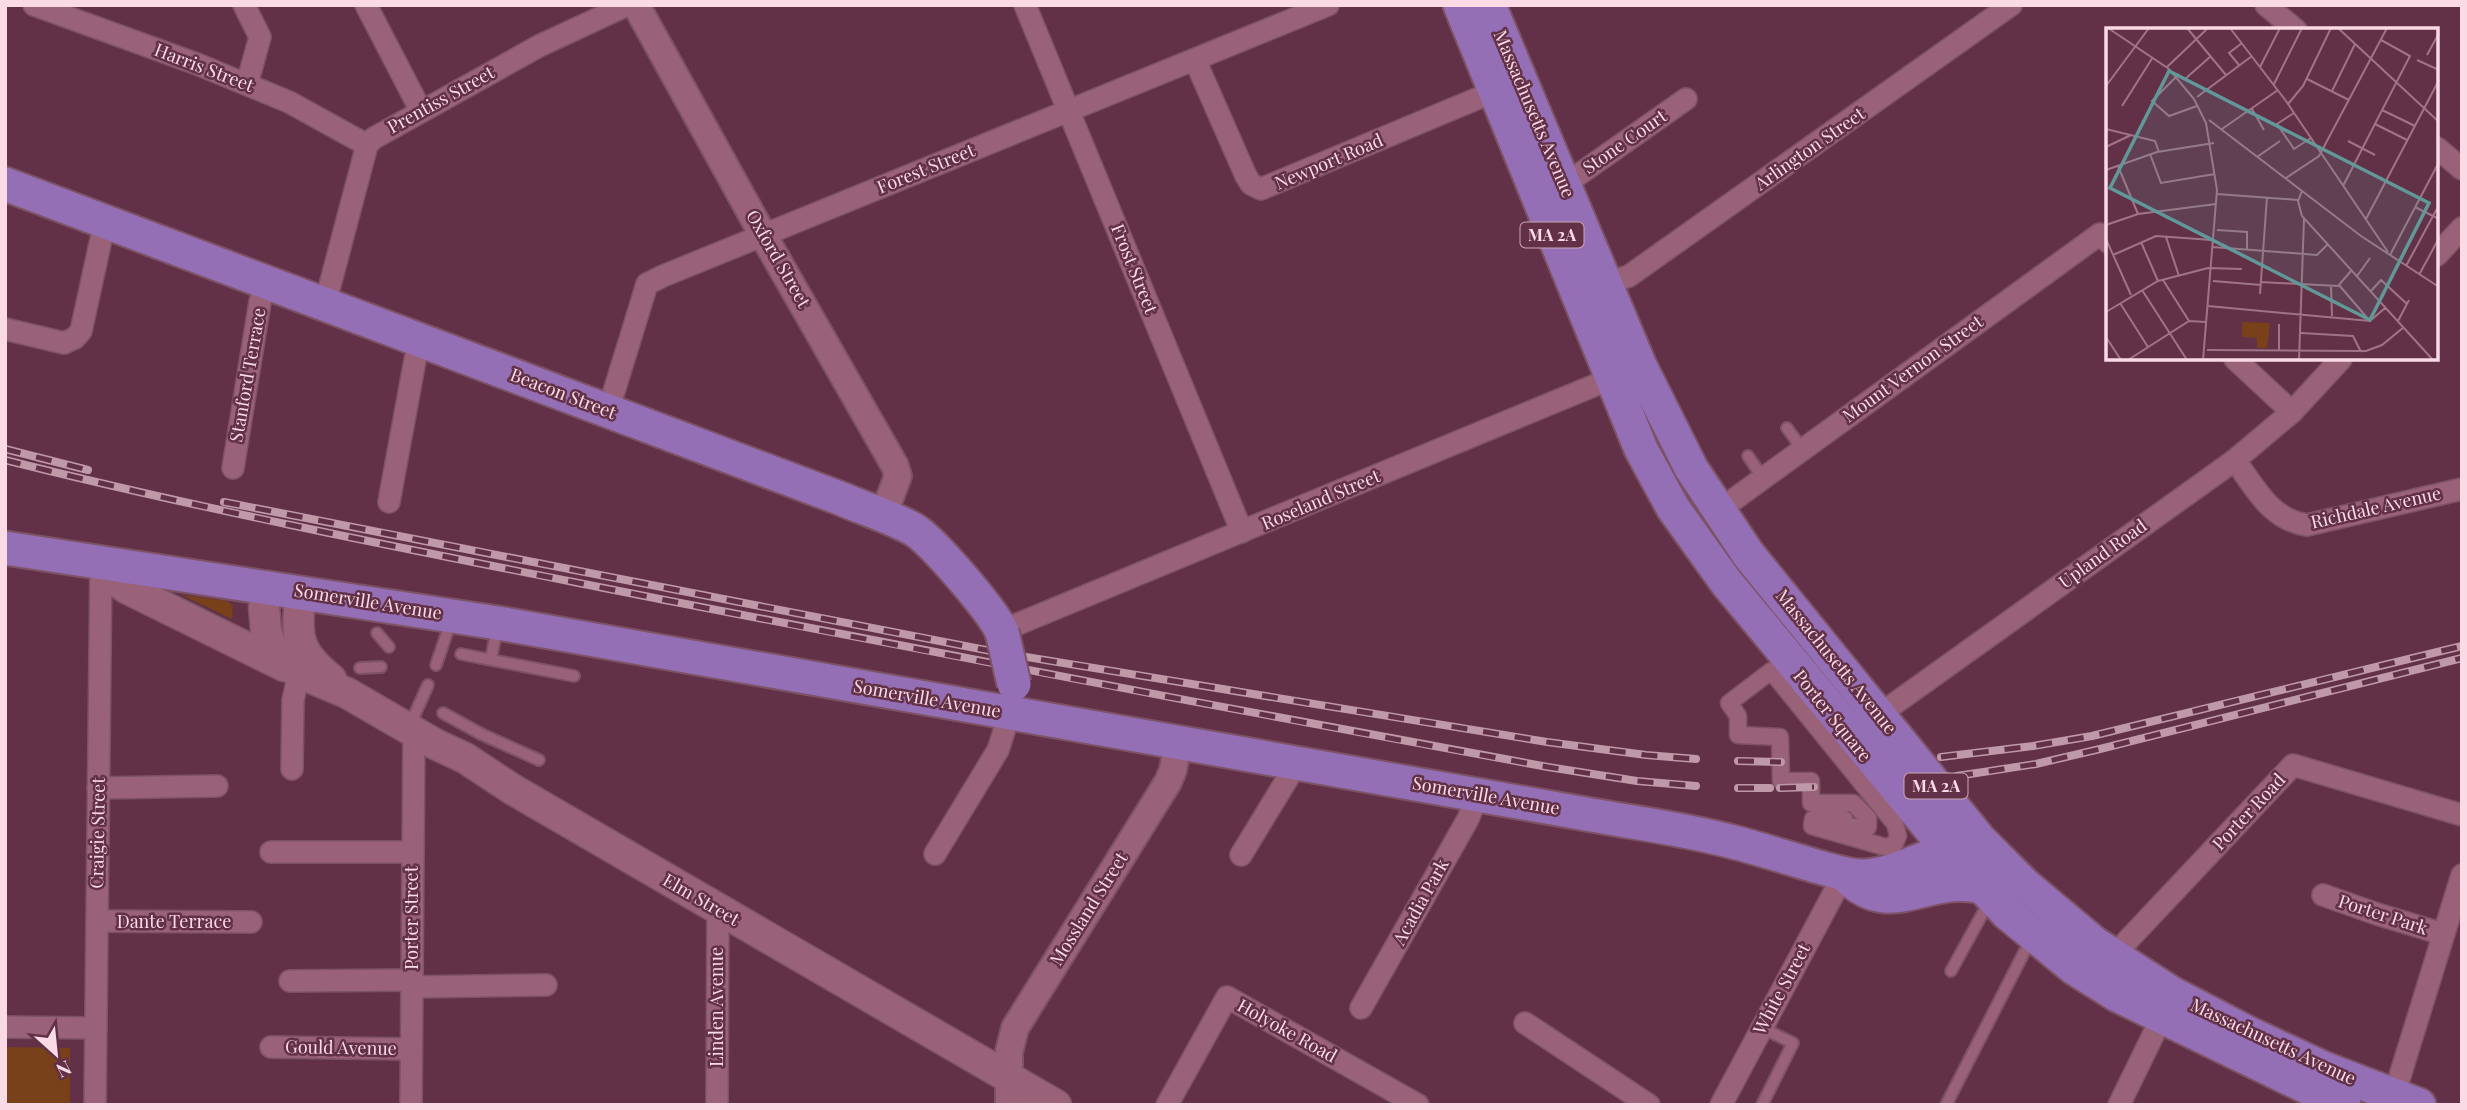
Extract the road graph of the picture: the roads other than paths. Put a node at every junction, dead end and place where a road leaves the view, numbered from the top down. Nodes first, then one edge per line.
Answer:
1 (34, 5) edge
2 (244, 5) edge
3 (366, 5) edge
4 (627, 5) edge
5 (636, 5) edge
6 (1025, 5) edge
7 (1328, 5) edge
8 (1460, 5) edge
9 (1489, 5) edge
10 (2011, 5) edge
11 (2266, 5) edge
12 (2294, 28) edge
13 (1195, 60) junction
14 (247, 85) junction
15 (1493, 92) junction
16 (1686, 99) dead end
17 (421, 111) junction
18 (1070, 111) junction
19 (367, 145) junction
20 (2439, 150) edge
21 (2462, 169) edge
22 (5, 184) edge
23 (1564, 185) junction
24 (105, 221) junction
25 (2462, 228) edge
26 (763, 235) junction
27 (2106, 240) edge
28 (2439, 253) edge
29 (266, 282) junction
30 (1605, 284) junction
31 (325, 304) junction
32 (5, 329) edge
33 (421, 340) junction
34 (2236, 360) edge
35 (2340, 360) edge
36 (1626, 372) junction
37 (608, 411) junction
38 (2292, 411) junction
39 (1787, 428) dead end
40 (1802, 450) junction
41 (1748, 456) dead end
42 (2235, 460) junction
43 (233, 468) dead end
44 (1763, 478) junction
45 (2462, 489) edge
46 (389, 502) dead end
47 (1718, 511) junction
48 (883, 516) junction
49 (1242, 532) junction
50 (5, 548) edge
51 (101, 562) junction
52 (266, 586) junction
53 (302, 592) junction
54 (453, 616) junction
55 (498, 623) junction
56 (1002, 631) junction
57 (377, 633) dead end
58 (389, 647) dead end
59 (461, 654) dead end
60 (491, 659) junction
61 (434, 661) dead end
62 (381, 667) dead end
63 (299, 673) junction
64 (575, 676) dead end
65 (354, 680) junction
66 (424, 688) dead end
67 (1012, 699) junction
68 (443, 713) dead end
69 (1865, 724) junction
70 (411, 730) junction
71 (1178, 742) junction
72 (473, 746) junction
73 (539, 760) dead end
74 (1297, 763) junction
75 (292, 769) dead end
76 (217, 786) dead end
77 (99, 788) junction
78 (1478, 795) junction
79 (2462, 815) edge
80 (1812, 826) joint
81 (1948, 850) junction
82 (271, 852) dead end
83 (413, 852) junction
84 (935, 854) dead end
85 (1241, 855) dead end
86 (1844, 874) junction
87 (2462, 875) edge
88 (1995, 878) junction
89 (2323, 895) dead end
90 (718, 910) junction
91 (97, 922) junction
92 (251, 922) dead end
93 (2449, 934) edge
94 (2033, 936) junction
95 (2113, 956) junction
96 (1951, 971) dead end
97 (290, 981) dead end
98 (412, 984) junction
99 (546, 985) dead end
100 (1361, 1008) dead end
101 (2162, 1017) junction
102 (1525, 1023) dead end
103 (5, 1027) edge
104 (96, 1028) junction
105 (1760, 1031) junction
106 (271, 1047) dead end
107 (411, 1049) junction
108 (1009, 1092) edge
109 (2331, 1102) edge
110 (2401, 1102) edge
111 (95, 1105) edge
112 (411, 1105) edge
113 (717, 1105) edge
114 (1056, 1105) edge
115 (1167, 1105) edge
116 (1418, 1105) edge
117 (1649, 1105) edge
118 (1721, 1105) edge
119 (1762, 1105) edge
120 (1946, 1105) edge
121 (2119, 1105) edge

1 - 14 street, Harris Street
2 - 14 street
3 - 17 street
4 - 17 street, Prentiss Street
5 - 26 street, Oxford Street
6 - 18 street, Frost Street
7 - 13 street, Forest Street
8 - 15 main road, Massachusetts Avenue / MA 2A
9 - 23 main road, Massachusetts Avenue / MA 2A
10 - 30 street, Arlington Street
11 - 12 street
13 - 15 street, Newport Road
13 - 18 street, Forest Street
14 - 19 street, Harris Street
15 - 36 main road, Massachusetts Avenue / MA 2A
16 - 23 street, Stone Court
17 - 19 street, Prentiss Street
18 - 26 street, Forest Street
18 - 49 street, Frost Street
19 - 31 street
20 - 21 street
22 - 24 main road, Beacon Street
23 - 30 main road, Massachusetts Avenue / MA 2A
24 - 29 main road, Beacon Street
24 - 32 street
25 - 28 street
26 - 37 street, Forest Street
26 - 48 street, Oxford Street
27 - 40 street, Mount Vernon Street
29 - 31 main road, Beacon Street
29 - 43 street, Stanford Terrace
30 - 36 main road, Massachusetts Avenue / MA 2A
31 - 33 main road, Beacon Street
33 - 37 main road, Beacon Street
33 - 46 street
34 - 38 street
35 - 38 street, Upland Road
36 - 47 main road, Massachusetts Avenue / MA 2A
36 - 49 street, Roseland Street
36 - 69 main road, Massachusetts Avenue / MA 2A
37 - 48 main road, Beacon Street
38 - 42 street, Upland Road
39 - 40 lane
40 - 44 street, Mount Vernon Street
41 - 44 lane
42 - 45 street, Richdale Avenue
42 - 69 street, Upland Road
44 - 47 street, Mount Vernon Street
47 - 69 main road, Massachusetts Avenue / MA 2A
48 - 56 main road, Beacon Street
49 - 56 street, Roseland Street
50 - 51 main road, Somerville Avenue
51 - 52 main road, Somerville Avenue
51 - 63 main road
51 - 77 street, Craigie Street
52 - 53 main road, Somerville Avenue
52 - 63 main road, Elm Street
53 - 54 main road, Somerville Avenue
53 - 65 main road, Elm Street
54 - 55 main road, Somerville Avenue
54 - 61 lane
55 - 60 lane
55 - 67 main road, Somerville Avenue
56 - 67 main road, Beacon Street, bridge
57 - 58 lane
59 - 60 lane
60 - 64 lane
62 - 65 lane
63 - 65 main road, Elm Street
63 - 75 street
65 - 70 main road, Elm Street
66 - 70 lane
67 - 71 main road, Somerville Avenue
67 - 84 street
68 - 72 lane
69 - 81 main road, Massachusetts Avenue / MA 2A
69 - 88 main road, Massachusetts Avenue / MA 2A
70 - 72 main road, Elm Street
70 - 83 street, Porter Street
71 - 74 main road, Somerville Avenue
71 - 108 street, Mossland Street
72 - 73 lane
72 - 90 main road, Elm Street
74 - 78 main road, Somerville Avenue
74 - 85 street
76 - 77 street
77 - 91 street, Craigie Street
78 - 86 main road, Somerville Avenue
78 - 100 street, Acadia Park
79 - 95 street, Porter Road
80 - 80 street, Porter Square
81 - 86 main road, Somerville Avenue
81 - 88 main road, Massachusetts Avenue / MA 2A
82 - 83 street
83 - 98 street, Porter Street
86 - 88 main road, Somerville Avenue
86 - 105 street, White Street
87 - 93 street
88 - 94 main road, Massachusetts Avenue / MA 2A
88 - 95 main road, Massachusetts Avenue / MA 2A
88 - 96 lane
89 - 93 street, Porter Park
90 - 108 main road, Elm Street
90 - 113 street, Linden Avenue
91 - 92 street, Dante Terrace
91 - 104 street, Craigie Street
93 - 110 street
94 - 101 main road, Massachusetts Avenue / MA 2A
94 - 120 lane
95 - 110 main road, Massachusetts Avenue / MA 2A
97 - 98 street
98 - 99 street
98 - 107 street, Porter Street
101 - 109 main road, Massachusetts Avenue / MA 2A
101 - 121 street
102 - 117 street
103 - 104 street
104 - 111 street, Craigie Street
105 - 118 street, White Street
105 - 119 lane
106 - 107 street, Gould Avenue
107 - 112 street, Porter Street
108 - 114 main road, Elm Street
115 - 116 street, Holyoke Road

